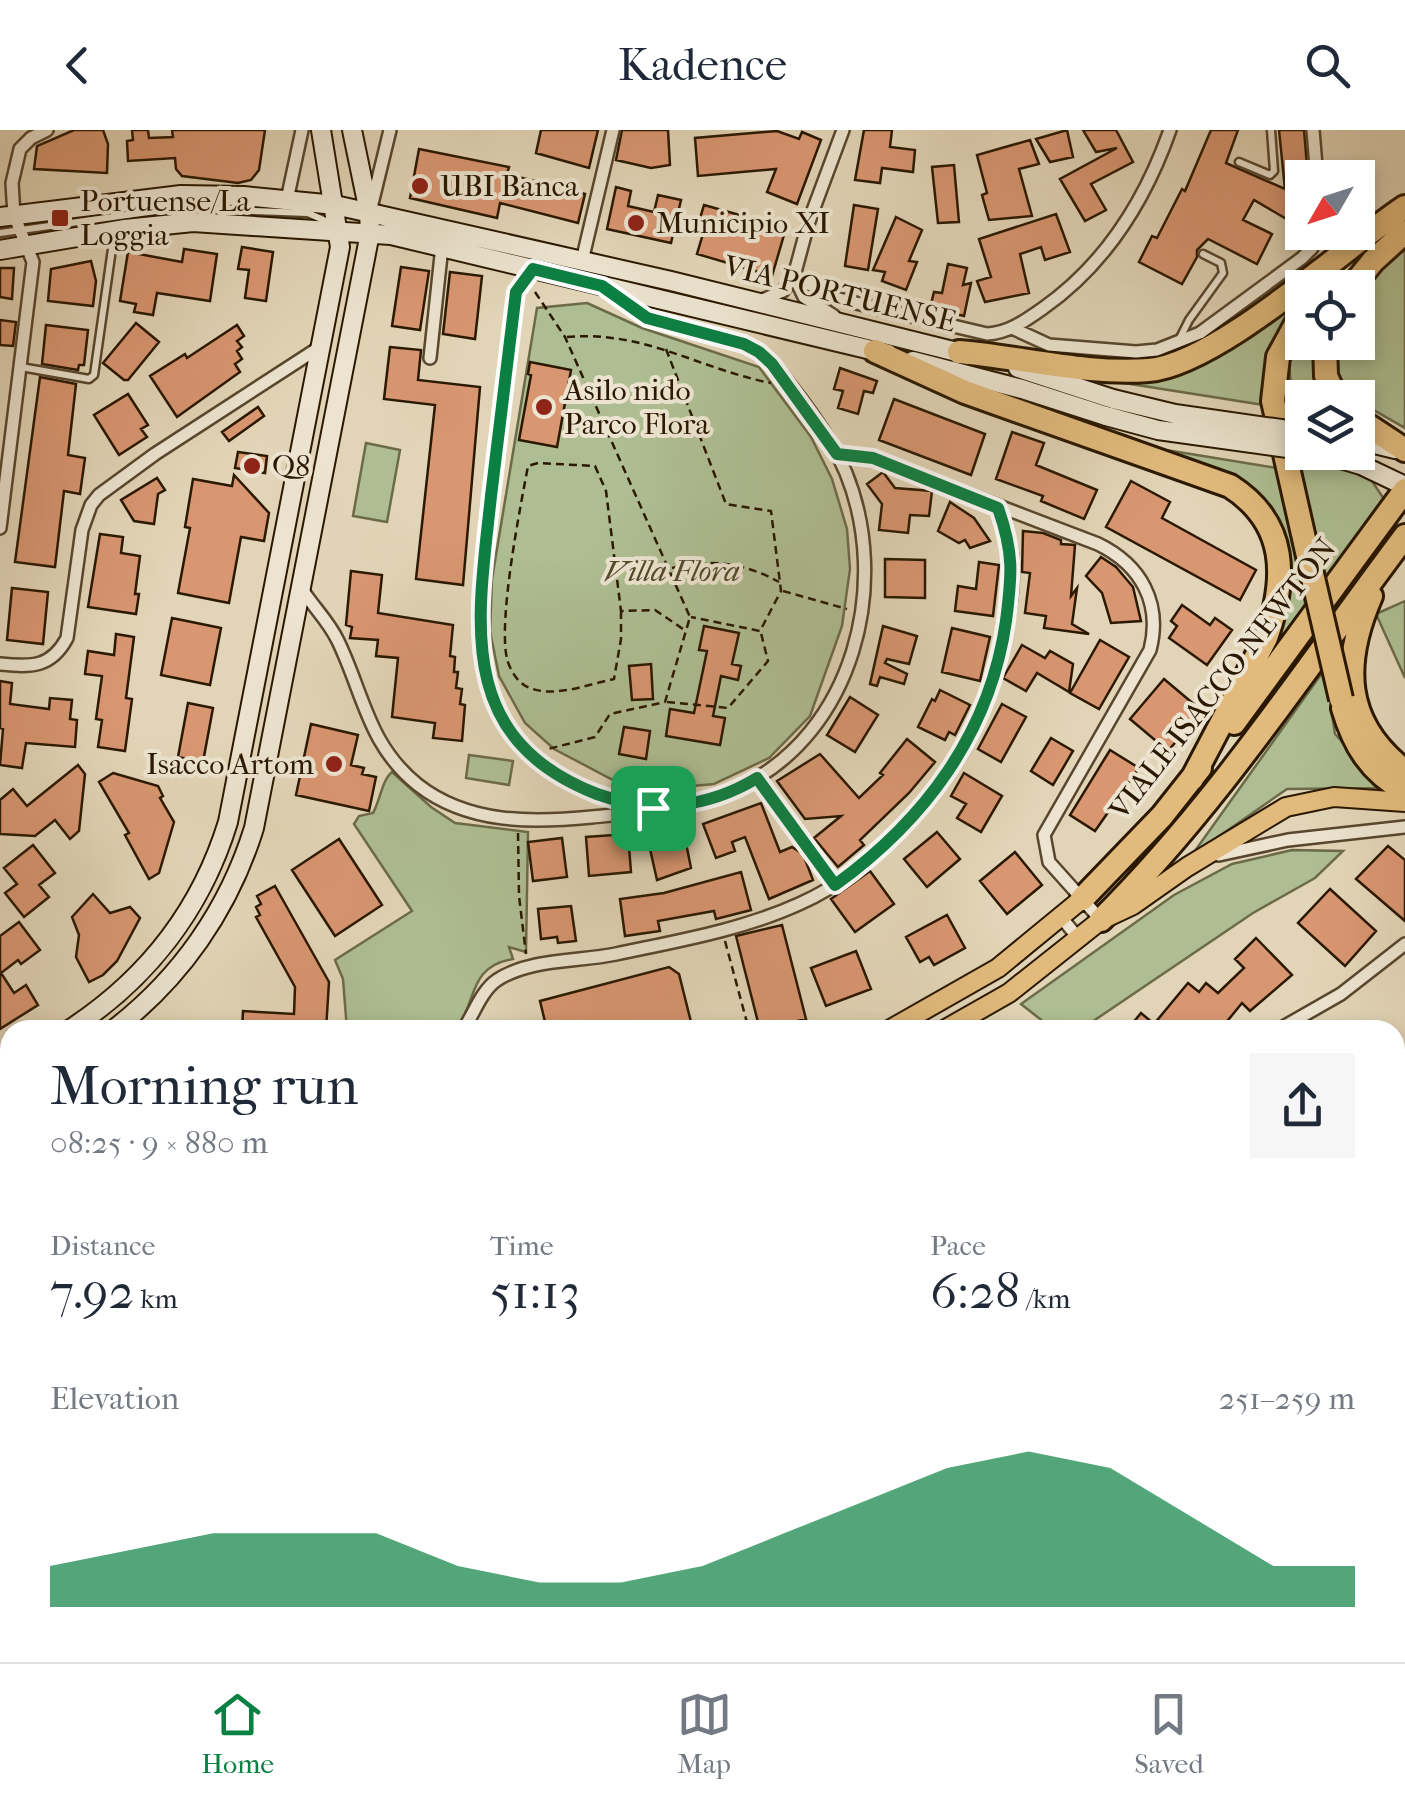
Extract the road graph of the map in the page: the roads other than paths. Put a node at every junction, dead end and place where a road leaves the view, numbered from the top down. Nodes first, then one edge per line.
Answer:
1 (20, 130) edge
2 (47, 130) edge
3 (302, 130) edge
4 (321, 130) edge
5 (352, 130) edge
6 (390, 130) edge
7 (613, 130) edge
8 (842, 130) edge
9 (1170, 130) edge
10 (1271, 130) edge
11 (1313, 130) edge
12 (20, 149) junction
13 (1316, 160) edge
14 (1239, 162) dead end
15 (244, 196) junction
16 (287, 200) junction
17 (204, 207) junction
18 (1405, 207) edge
19 (337, 218) junction
20 (370, 222) junction
21 (16, 227) edge
22 (1375, 230) edge
23 (110, 232) junction
24 (1405, 232) edge
25 (0, 234) edge
26 (442, 246) junction
27 (0, 250) edge
28 (1310, 250) edge
29 (1348, 250) joint
30 (1203, 254) dead end
31 (582, 261) junction
32 (533, 269) junction
33 (1334, 270) edge
34 (1366, 270) edge
35 (794, 276) junction
36 (602, 286) junction
37 (756, 302) junction
38 (846, 323) junction
39 (1012, 328) junction
40 (1285, 341) edge
41 (1178, 343) junction
42 (320, 347) junction
43 (874, 351) junction
44 (959, 352) junction
45 (430, 358) dead end
46 (21, 367) junction
47 (1109, 407) junction
48 (1285, 430) edge
49 (1375, 431) edge
50 (1375, 444) edge
51 (1285, 448) edge
52 (1405, 451) edge
53 (837, 454) junction
54 (1371, 470) edge
55 (1405, 488) edge
56 (998, 508) junction
57 (0, 528) edge
58 (1405, 536) edge
59 (1384, 564) junction
60 (300, 586) junction
61 (268, 622) junction
62 (292, 626) junction
63 (0, 664) edge
64 (1405, 771) edge
65 (1192, 779) junction
66 (1405, 791) edge
67 (1405, 802) edge
68 (653, 808) junction
69 (1405, 827) edge
70 (1187, 867) junction
71 (1082, 899) junction
72 (1061, 917) junction
73 (1102, 920) junction
74 (1079, 938) junction
75 (1405, 944) edge
76 (83, 1020) edge
77 (124, 1020) edge
78 (469, 1020) edge
79 (907, 1020) edge
80 (962, 1020) edge
81 (1296, 1020) edge

1 - 12 street
2 - 12 street
3 - 16 street
4 - 19 main road
5 - 20 main road
6 - 20 street
7 - 31 street
8 - 35 street
9 - 39 street
10 - 14 lane
11 - 13 street
12 - 21 street
15 - 16 main road, VIA PORTUENSE
15 - 17 lane, VIA PORTUENSE
15 - 21 main road, VIA PORTUENSE
16 - 19 main road, VIA PORTUENSE
17 - 19 lane, VIA PORTUENSE
17 - 21 lane, VIA PORTUENSE
18 - 22 highway
19 - 20 main road, VIA PORTUENSE
19 - 23 main road, VIA PORTUENSE
19 - 42 main road
20 - 26 main road, VIA PORTUENSE
20 - 31 main road, VIA PORTUENSE
20 - 60 main road
21 - 23 main road, VIA PORTUENSE
21 - 25 lane, VIA PORTUENSE
21 - 27 main road, VIA PORTUENSE
21 - 46 street
23 - 46 lane
24 - 34 highway
26 - 32 main road, VIA PORTUENSE
26 - 45 street
28 - 41 street
29 - 33 highway
29 - 44 highway
30 - 41 lane
31 - 37 main road, VIA PORTUENSE
32 - 36 main road, VIA PORTUENSE
32 - 68 street
35 - 37 street
35 - 38 street
35 - 39 street
36 - 43 main road, VIA PORTUENSE
36 - 53 street
37 - 38 main road, VIA PORTUENSE
38 - 44 main road, VIA PORTUENSE
39 - 41 street
40 - 66 highway, bridge
42 - 61 main road
42 - 63 street
43 - 47 main road, VIA PORTUENSE
43 - 65 highway
44 - 47 main road, VIA PORTUENSE
46 - 57 street
47 - 48 main road, VIA PORTUENSE, bridge
47 - 51 main road, VIA PORTUENSE, bridge
49 - 52 highway
50 - 52 main road
53 - 56 street
53 - 68 street
54 - 55 main road
55 - 65 highway, VIALE ISACCO NEWTON
56 - 71 street
56 - 78 street
58 - 59 highway, VIALE ISACCO NEWTON
59 - 64 highway
59 - 73 highway, VIALE ISACCO NEWTON
60 - 62 main road
60 - 68 street
61 - 62 street
61 - 76 main road
62 - 77 main road
65 - 71 highway, VIALE ISACCO NEWTON
67 - 70 main road
69 - 70 street
70 - 73 main road
71 - 72 main road, VIALE ISACCO NEWTON
71 - 73 street
72 - 74 street
72 - 79 main road, VIALE ISACCO NEWTON
73 - 74 main road, VIALE ISACCO NEWTON
74 - 80 main road, VIALE ISACCO NEWTON
75 - 81 street

